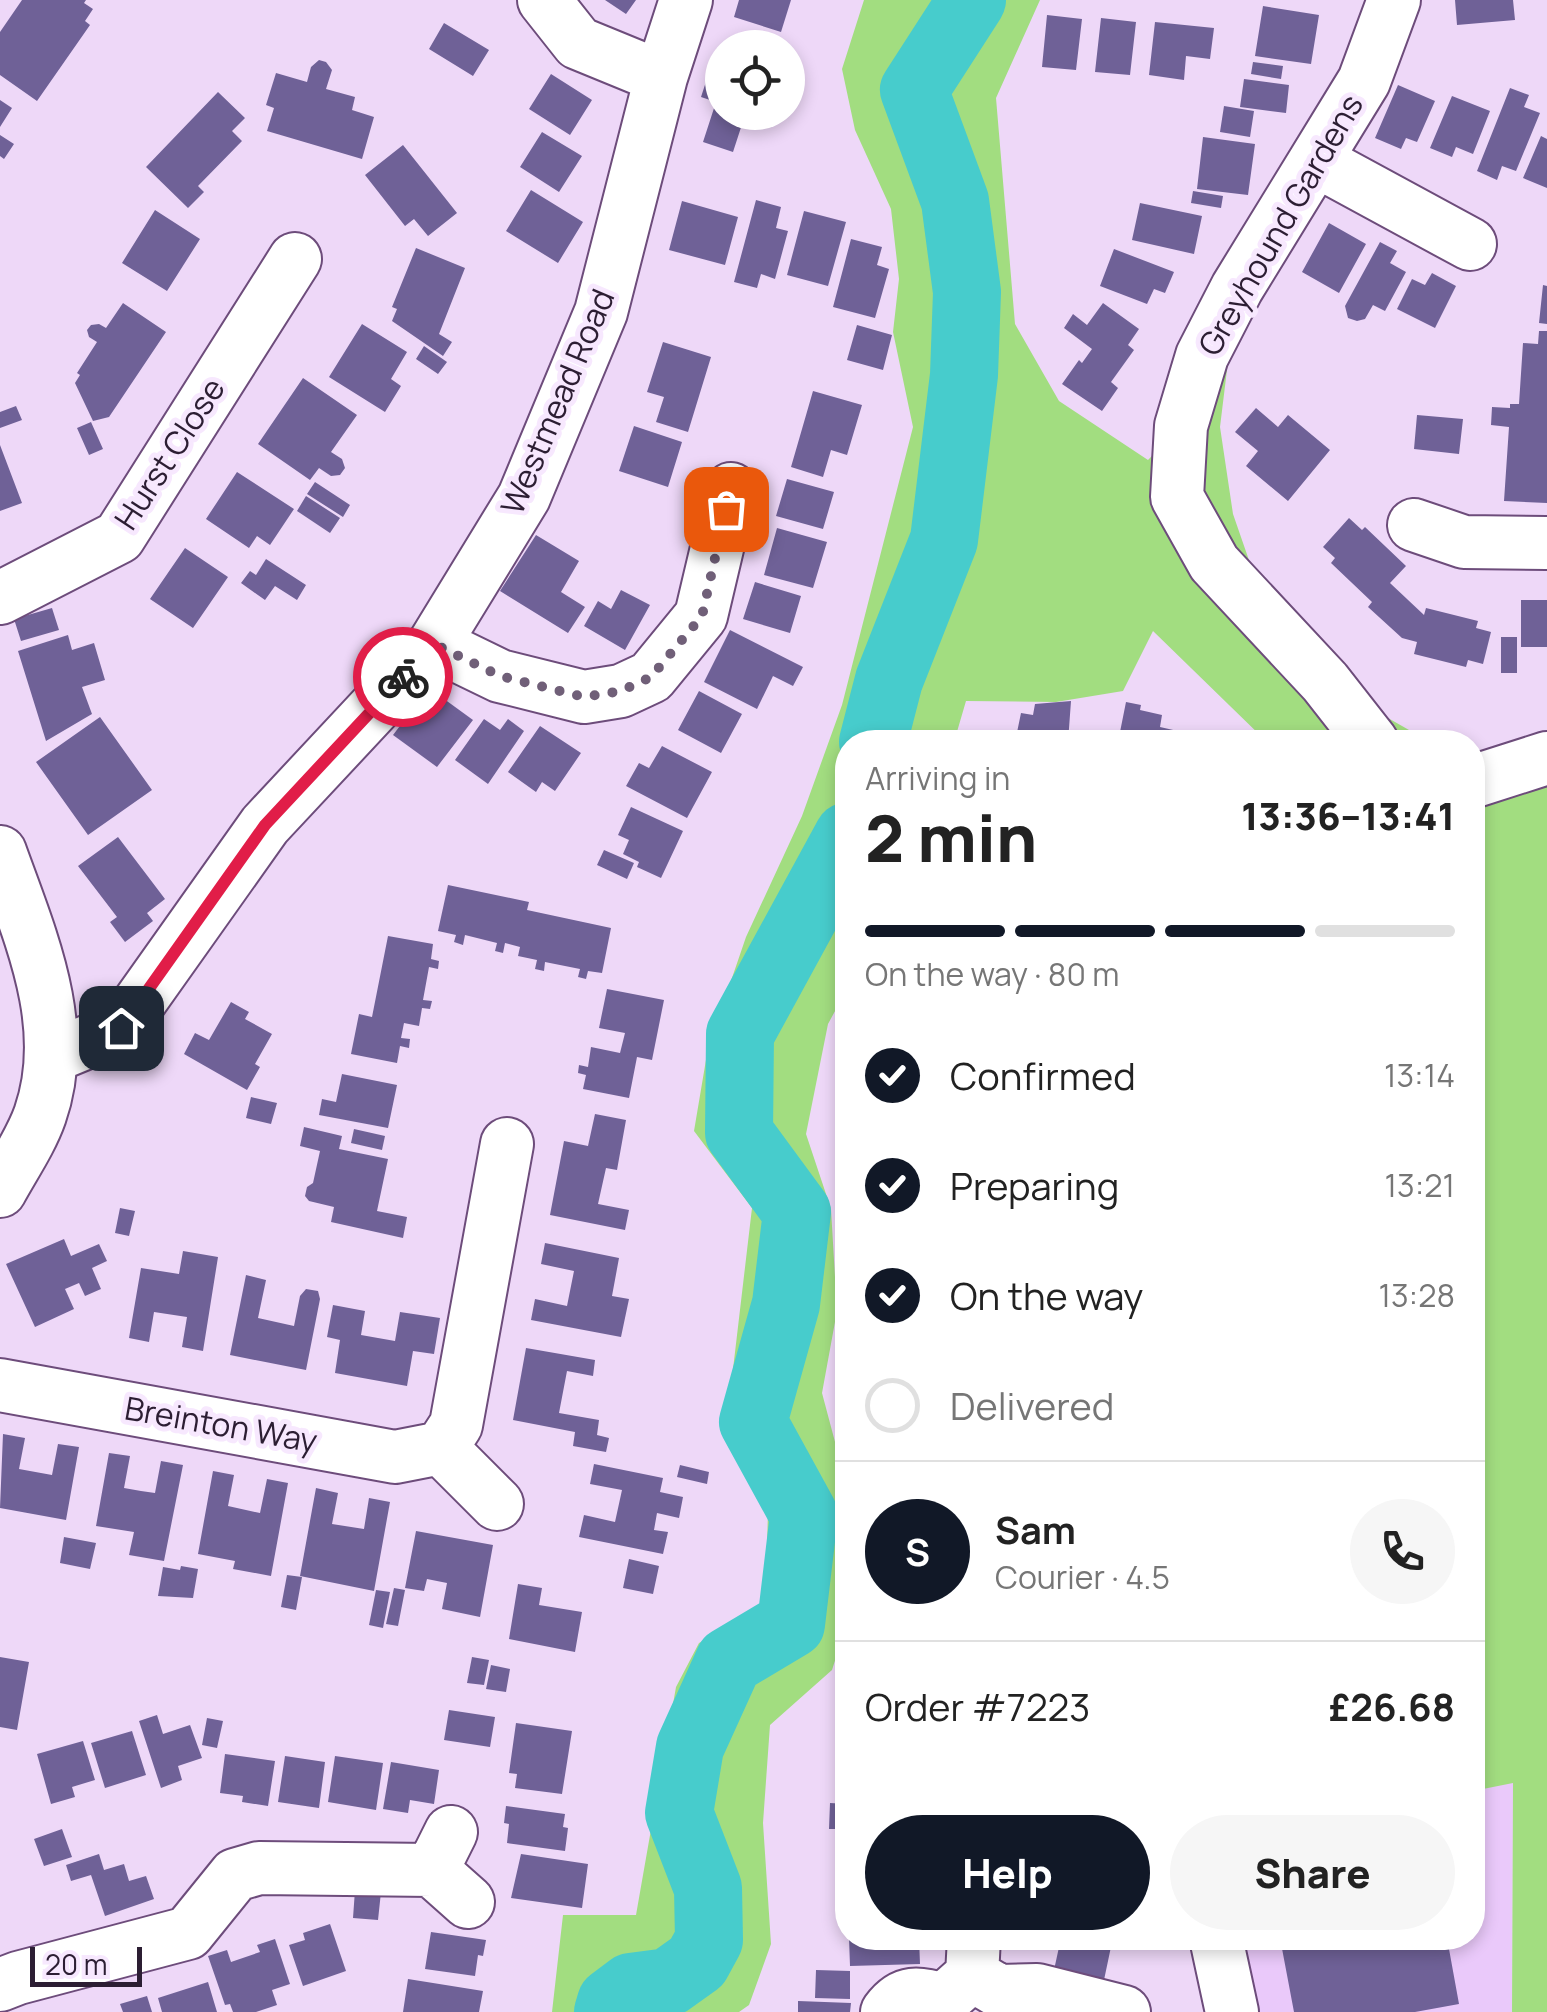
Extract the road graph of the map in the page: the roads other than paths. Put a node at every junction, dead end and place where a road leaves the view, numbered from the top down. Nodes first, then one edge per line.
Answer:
1 (544, 0) edge
2 (686, 0) edge
3 (1394, 0) edge
4 (661, 78) junction
5 (1317, 161) junction
6 (1470, 244) dead end
7 (295, 259) dead end
8 (713, 513) dead end
9 (1414, 526) dead end
10 (1547, 543) edge
11 (0, 598) edge
12 (434, 644) junction
13 (1362, 730) edge
14 (1547, 758) edge
15 (1485, 778) edge
16 (0, 852) edge
17 (53, 1056) junction
18 (507, 1144) dead end
19 (0, 1191) edge
20 (0, 1385) edge
21 (442, 1448) junction
22 (497, 1504) dead end
23 (450, 1868) dead end
24 (1219, 1950) edge
25 (972, 1976) edge
26 (0, 1986) edge
27 (886, 2012) edge
28 (1124, 2012) edge
29 (1232, 2012) edge

1 - 4 street
2 - 4 street, Westmead Road
3 - 5 street, Greyhound Gardens
4 - 12 street, Westmead Road
5 - 6 street
5 - 13 street, Greyhound Gardens
7 - 11 street, Hurst Close
8 - 12 street
9 - 10 street
12 - 17 street, Westmead Road
14 - 15 street
16 - 17 street
17 - 19 street
18 - 21 street
20 - 21 street, Breinton Way
21 - 22 street
23 - 26 street
24 - 29 street
25 - 27 street
25 - 28 street

